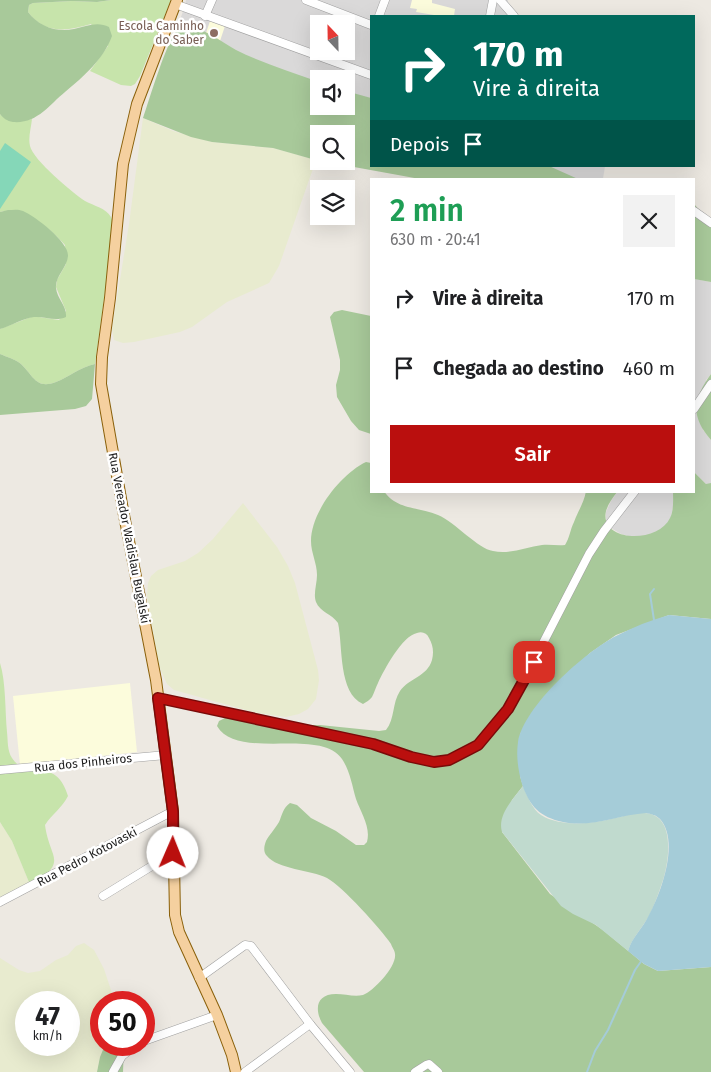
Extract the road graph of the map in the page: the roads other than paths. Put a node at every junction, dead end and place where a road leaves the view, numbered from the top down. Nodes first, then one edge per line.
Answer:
1 (212, 0) edge
2 (384, 0) edge
3 (493, 0) edge
4 (500, 0) edge
5 (310, 1) edge
6 (176, 2) edge
7 (379, 15) edge
8 (490, 15) edge
9 (513, 15) edge
10 (205, 16) junction
11 (370, 25) edge
12 (370, 75) edge
13 (695, 212) edge
14 (711, 224) edge
15 (711, 384) edge
16 (695, 408) edge
17 (633, 493) edge
18 (158, 698) junction
19 (166, 754) junction
20 (0, 770) edge
21 (173, 812) junction
22 (173, 853) junction
23 (103, 896) dead end
24 (0, 902) edge
25 (199, 978) junction
26 (217, 1015) junction
27 (310, 1024) junction
28 (155, 1037) edge
29 (122, 1056) edge
30 (113, 1072) edge
31 (236, 1072) edge
32 (244, 1072) edge
33 (350, 1072) edge
34 (415, 1072) edge
35 (438, 1072) edge

1 - 10 street
2 - 7 street
3 - 8 street
4 - 9 street
5 - 11 street
6 - 10 street
6 - 18 main road, Rua Vereador Wadislau Bugalski
10 - 12 street
13 - 14 street
15 - 16 street
17 - 18 street
18 - 19 main road, Rua Vereador Wadislau Bugalski
19 - 20 street, Rua dos Pinheiros
19 - 21 main road, Rua Vereador Wadislau Bugalski
21 - 22 main road, Rua Vereador Wadislau Bugalski
21 - 24 street, Rua Pedro Kotovaski
22 - 23 street
22 - 25 main road, Rua Vereador Wadislau Bugalski
25 - 26 main road, Rua Vereador Wadislau Bugalski
25 - 27 street
26 - 28 street
26 - 31 main road, Rua Vereador Wadislau Bugalski
27 - 32 street
27 - 33 street
29 - 30 street
34 - 35 street

